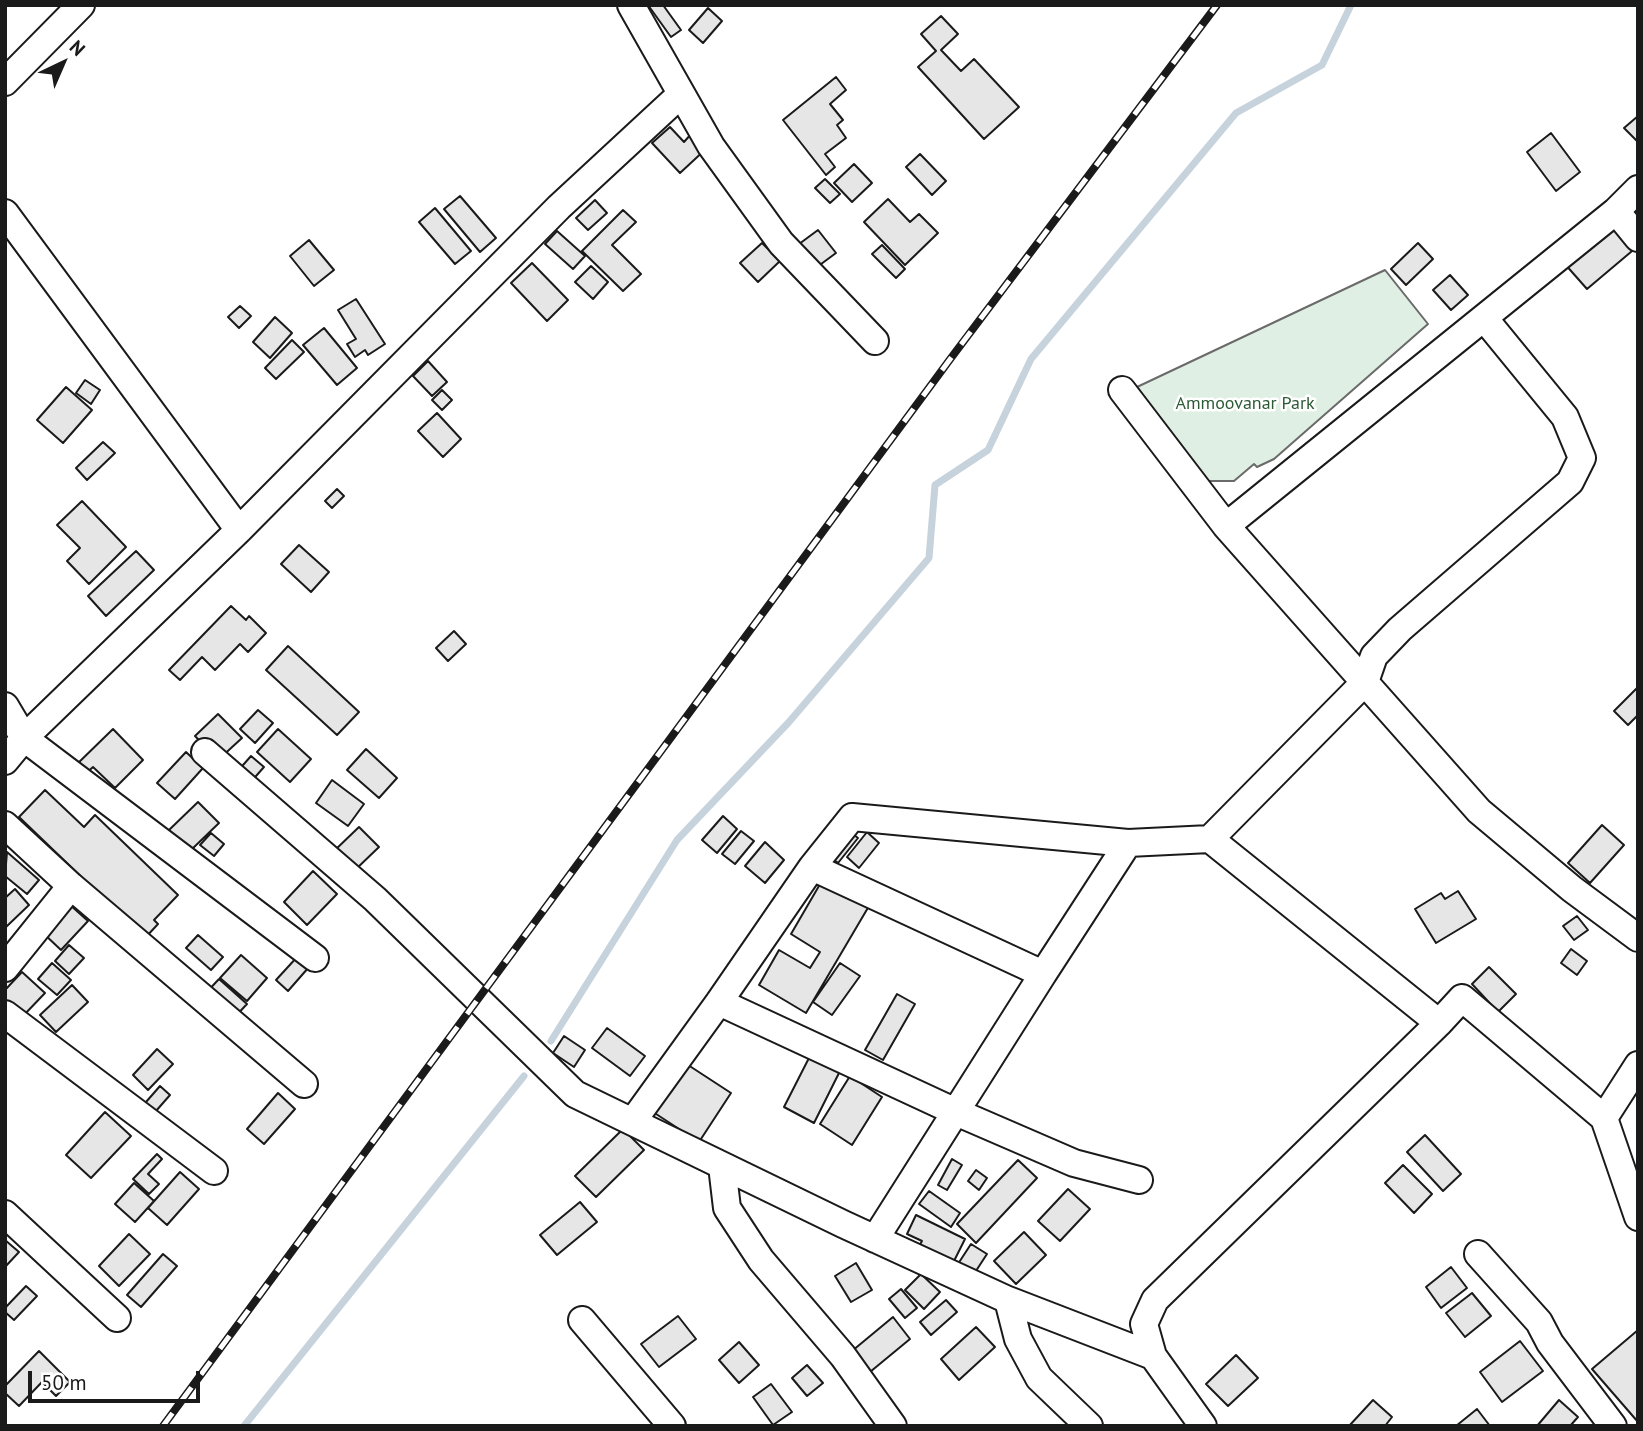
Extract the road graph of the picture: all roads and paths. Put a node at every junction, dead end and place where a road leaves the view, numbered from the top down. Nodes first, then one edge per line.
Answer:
1 (81, 5) edge
2 (631, 5) edge
3 (6, 80) edge
4 (680, 94) junction
5 (1638, 189) edge
6 (1616, 211) junction
7 (5, 213) edge
8 (1638, 238) edge
9 (1484, 318) junction
10 (875, 341) dead end
11 (1122, 390) dead end
12 (1226, 526) junction
13 (239, 530) junction
14 (1365, 682) junction
15 (5, 706) edge
16 (24, 737) junction
17 (205, 751) dead end
18 (5, 761) edge
19 (5, 825) edge
20 (1209, 839) junction
21 (1128, 843) junction
22 (812, 867) junction
23 (71, 886) junction
24 (1638, 938) edge
25 (315, 958) dead end
26 (5, 968) edge
27 (1043, 974) junction
28 (719, 1002) junction
29 (5, 1014) edge
30 (1439, 1023) junction
31 (1638, 1065) edge
32 (304, 1084) dead end
33 (956, 1112) junction
34 (1604, 1118) junction
35 (633, 1121) junction
36 (722, 1166) junction
37 (214, 1171) dead end
38 (1139, 1180) dead end
39 (5, 1214) edge
40 (1638, 1217) edge
41 (875, 1239) junction
42 (1478, 1254) dead end
43 (1008, 1300) junction
44 (117, 1318) dead end
45 (582, 1320) dead end
46 (1153, 1356) junction
47 (672, 1426) edge
48 (894, 1426) edge
49 (1089, 1426) edge
50 (1203, 1426) edge
51 (1614, 1426) edge

1 - 3 street
2 - 4 street
4 - 10 street
4 - 13 street
5 - 6 street
6 - 8 street
6 - 9 street
7 - 13 street
9 - 12 street
9 - 14 street
11 - 12 street
12 - 14 street
13 - 16 street
14 - 20 street
14 - 24 street
15 - 16 street
16 - 18 street
16 - 25 street
17 - 35 street
19 - 23 street
20 - 21 street
20 - 30 street
21 - 22 street
21 - 27 street
22 - 27 street
22 - 28 street
23 - 26 street
23 - 32 street
27 - 33 street
28 - 33 street
28 - 35 street
29 - 37 street
30 - 34 street
30 - 46 street
31 - 34 street
33 - 38 street
33 - 41 street
34 - 40 street
35 - 36 street
36 - 41 street
36 - 48 street
39 - 44 street
41 - 43 street
42 - 51 street
43 - 46 street
43 - 49 street
45 - 47 street
46 - 50 street

